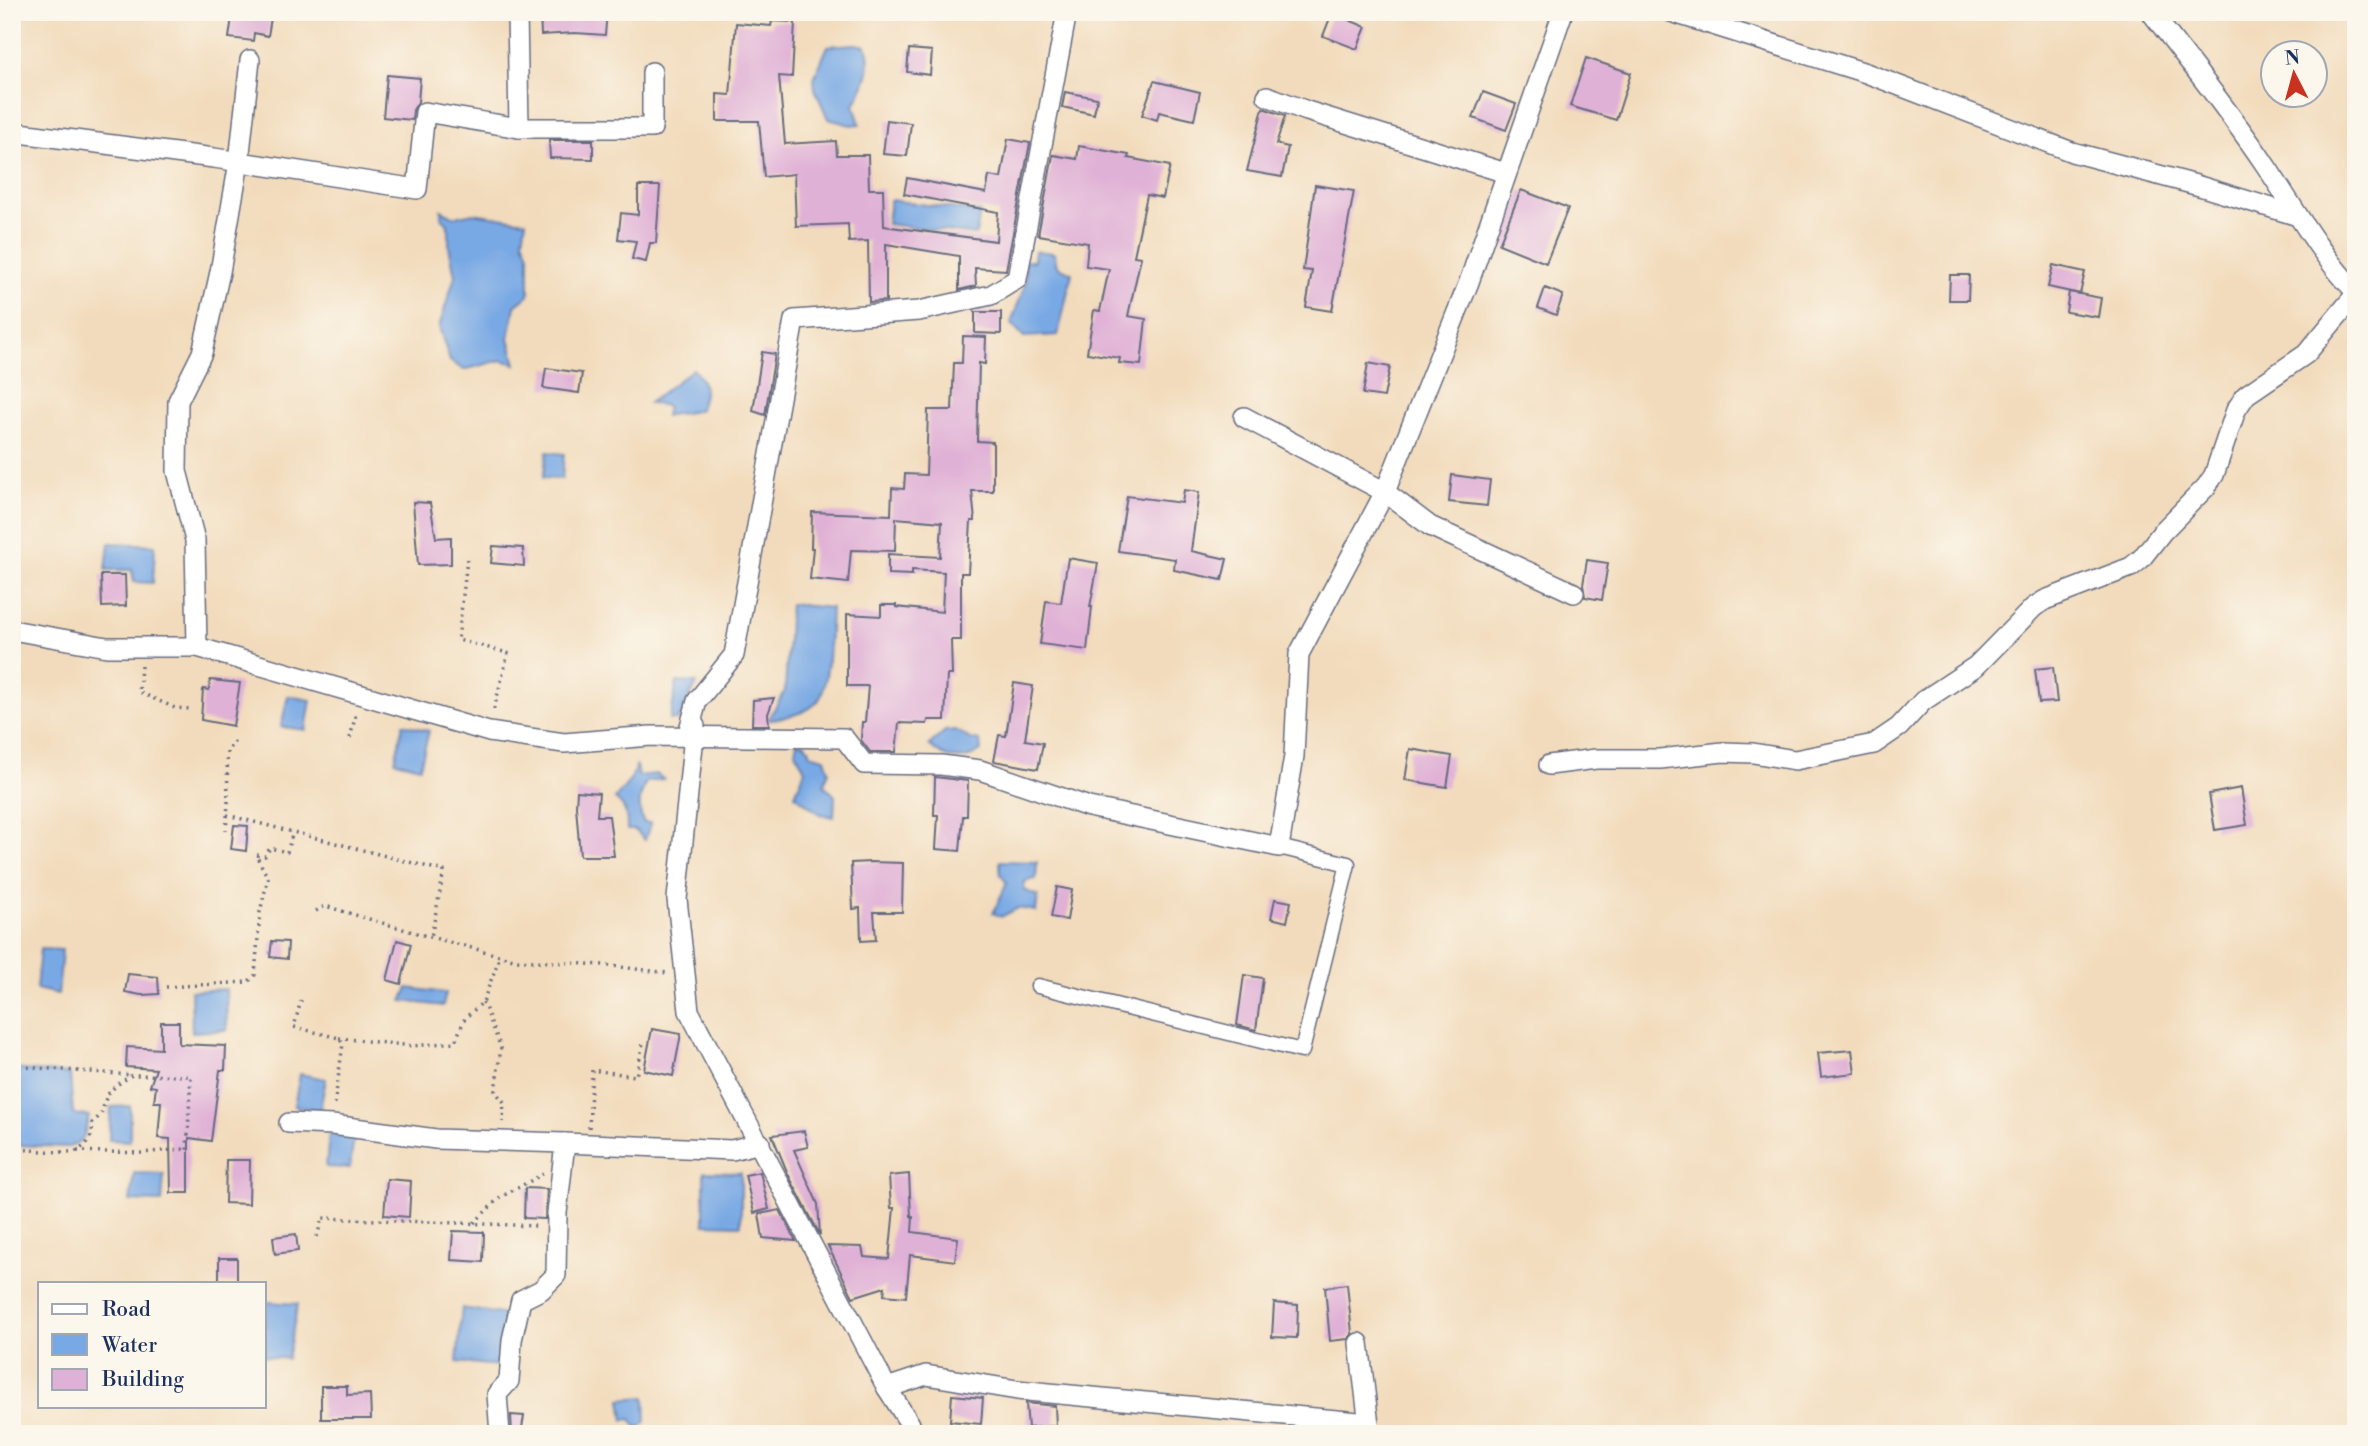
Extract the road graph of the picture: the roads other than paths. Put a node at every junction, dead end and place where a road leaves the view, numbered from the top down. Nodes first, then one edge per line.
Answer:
1 (517, 12) edge
2 (1068, 12) edge
3 (1563, 12) edge
4 (1671, 12) edge
5 (2151, 12) edge
6 (250, 60) dead end
7 (652, 72) dead end
8 (1267, 96) dead end
9 (519, 128) junction
10 (12, 132) edge
11 (239, 162) junction
12 (1506, 173) junction
13 (2298, 216) junction
14 (2356, 293) edge
15 (1244, 417) dead end
16 (1385, 492) junction
17 (1574, 593) dead end
18 (12, 630) edge
19 (197, 647) junction
20 (690, 737) junction
21 (1549, 765) dead end
22 (1279, 847) junction
23 (1038, 986) dead end
24 (289, 1123) dead end
25 (565, 1143) junction
26 (760, 1143) junction
27 (1359, 1343) dead end
28 (887, 1388) junction
29 (1370, 1428) edge
30 (500, 1434) edge
31 (909, 1434) edge

1 - 9 street
2 - 20 street
3 - 12 street
4 - 13 street
5 - 13 street
6 - 11 street
7 - 9 street
8 - 12 street
9 - 11 street
10 - 11 street
11 - 19 street
12 - 16 street
13 - 14 street
14 - 21 street
15 - 16 street
16 - 17 street
16 - 22 street
18 - 19 street
19 - 20 street
20 - 22 street
20 - 26 street
22 - 23 street
24 - 25 street
25 - 26 street
25 - 30 street
26 - 28 street
27 - 29 street
28 - 29 street
28 - 31 street

